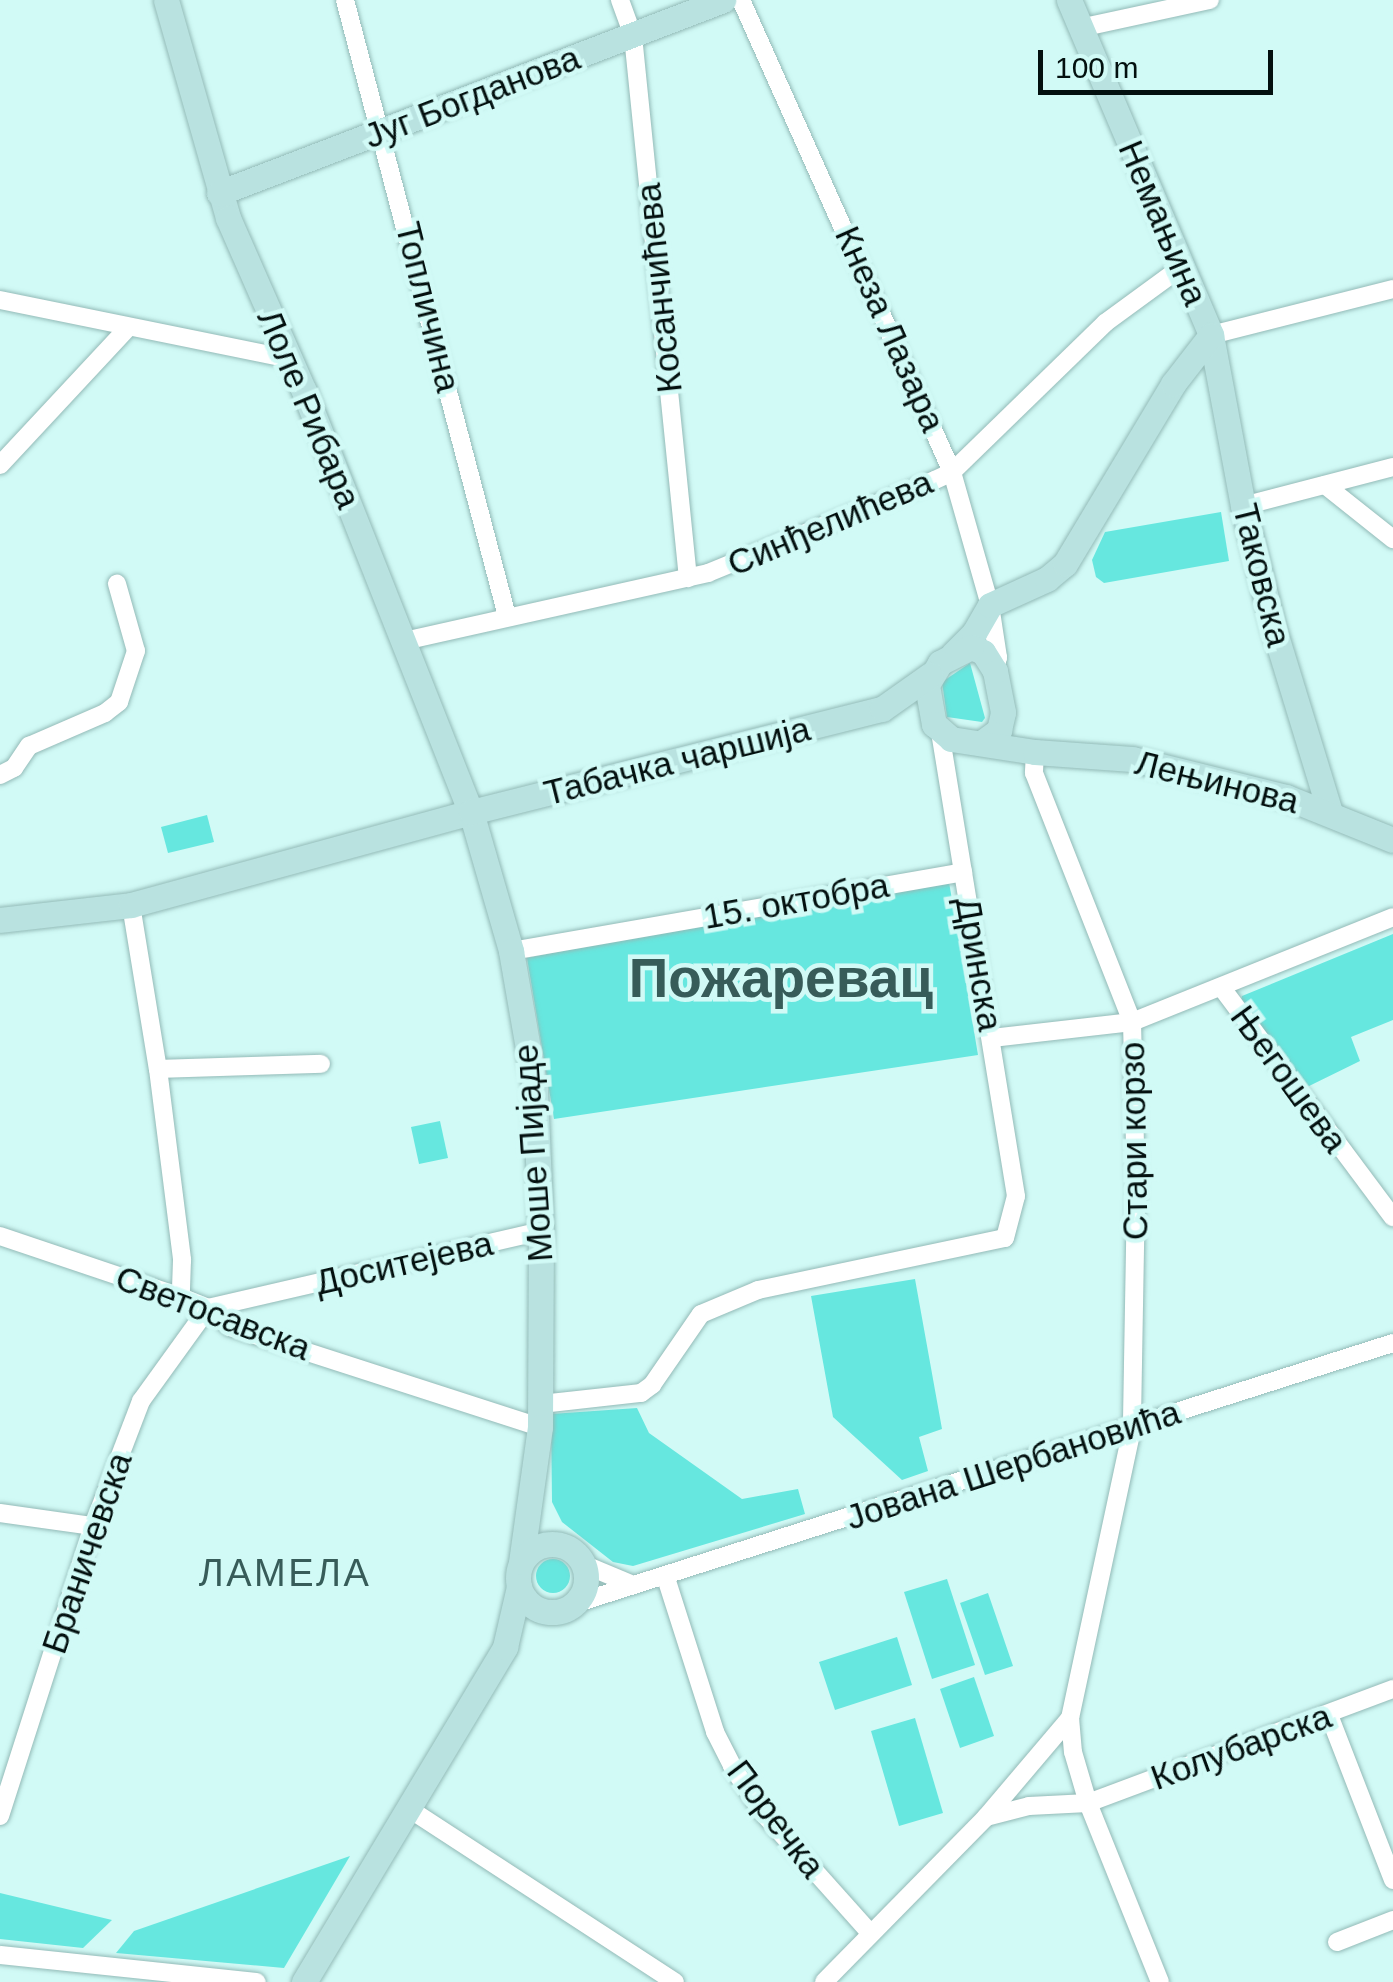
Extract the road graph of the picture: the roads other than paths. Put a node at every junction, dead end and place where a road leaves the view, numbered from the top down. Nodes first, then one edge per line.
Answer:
1 (166, 0) edge
2 (345, 0) edge
3 (620, 0) edge
4 (723, 0) edge
5 (740, 0) edge
6 (1068, 0) edge
7 (1210, 0) edge
8 (1080, 28) junction
9 (633, 36) junction
10 (382, 131) junction
11 (220, 192) junction
12 (1184, 266) junction
13 (1393, 289) edge
14 (0, 300) edge
15 (127, 329) junction
16 (1210, 335) junction
17 (290, 359) junction
18 (0, 465) edge
19 (1393, 467) edge
20 (952, 472) junction
21 (1325, 485) junction
22 (1243, 506) junction
23 (1393, 539) edge
24 (688, 578) junction
25 (117, 584) dead end
26 (990, 605) junction
27 (507, 616) junction
28 (404, 641) junction
29 (953, 654) junction
30 (994, 671) junction
31 (930, 675) junction
32 (882, 709) junction
33 (1003, 712) junction
34 (937, 728) junction
35 (984, 741) junction
36 (1035, 752) junction
37 (0, 775) edge
38 (471, 812) junction
39 (1330, 812) junction
40 (1393, 840) edge
41 (962, 872) junction
42 (131, 905) junction
43 (1393, 917) edge
44 (11, 921) edge
45 (0, 940) edge
46 (511, 951) junction
47 (1222, 988) junction
48 (1132, 1022) junction
49 (992, 1038) junction
50 (321, 1064) dead end
51 (158, 1069) junction
52 (1393, 1217) edge
53 (541, 1232) junction
54 (0, 1236) edge
55 (182, 1297) junction
56 (208, 1308) junction
57 (1393, 1343) edge
58 (540, 1415) junction
59 (1132, 1428) junction
60 (531, 1499) junction
61 (0, 1513) edge
62 (93, 1526) junction
63 (559, 1544) junction
64 (583, 1564) junction
65 (520, 1575) junction
66 (666, 1578) junction
67 (633, 1586) junction
68 (562, 1608) junction
69 (505, 1647) junction
70 (1393, 1689) edge
71 (1329, 1716) junction
72 (1070, 1718) junction
73 (1088, 1803) junction
74 (411, 1810) junction
75 (0, 1816) edge
76 (986, 1817) junction
77 (1393, 1880) edge
78 (1393, 1920) edge
79 (870, 1934) junction
80 (1337, 1942) dead end
81 (0, 1955) edge
82 (257, 1982) edge
83 (304, 1982) edge
84 (675, 1982) edge
85 (824, 1982) edge
86 (1160, 1982) edge

1 - 11 street, Лоле Рибара
2 - 10 street, Топличина
3 - 9 street, Косанчићева
4 - 9 street, Југ Богданова
5 - 20 street, Кнеза Лазара
6 - 8 street, Немањина
7 - 8 street
8 - 12 street, Немањина
9 - 10 street, Југ Богданова
9 - 24 street, Косанчићева
10 - 11 street, Југ Богданова
10 - 27 street, Топличина
11 - 17 street, Лоле Рибара
12 - 16 street, Немањина
12 - 20 street, Синђелићева
13 - 16 street
14 - 15 street
15 - 17 street
15 - 18 street
16 - 22 street, Таковска
16 - 26 street
17 - 28 street, Лоле Рибара
19 - 21 street
20 - 24 street, Синђелићева
20 - 26 street, Кнеза Лазара
21 - 22 street
21 - 23 street
22 - 39 street, Таковска
24 - 27 street, Синђелићева
25 - 37 street
26 - 29 street
26 - 30 street, Кнеза Лазара
27 - 28 street, Синђелићева
28 - 38 street, Лоле Рибара
29 - 30 street
29 - 31 street
30 - 33 street
31 - 32 street, Табачка чаршија
31 - 34 street
32 - 34 street
32 - 38 street, Табачка чаршија
33 - 35 street
33 - 36 street
34 - 35 street
34 - 41 street, Дринска
35 - 36 street, Лењинова
36 - 39 street, Лењинова
36 - 48 street, Стари корзо
38 - 42 street, Табачка чаршија
38 - 46 street, Моше Пијаде
39 - 40 street, Лењинова
41 - 46 street, 15. октобра
41 - 49 street, Дринска
42 - 44 street, Табачка чаршија
42 - 51 street
43 - 47 street
44 - 45 street
46 - 53 street, Моше Пијаде
47 - 48 street
47 - 52 street, Његошева
48 - 49 street
48 - 59 street, Стари корзо
49 - 58 street, Дринска
50 - 51 street
51 - 55 street
53 - 56 street, Доситејева
53 - 58 street, Моше Пијаде
54 - 55 street, Светосавска
55 - 56 street, Светосавска
56 - 58 street, Светосавска
56 - 62 street, Браничевска
57 - 59 street, Јована Шербановића
58 - 60 street, Моше Пијаде
59 - 66 street, Јована Шербановића
59 - 72 street, Стари корзо
60 - 63 street
60 - 65 street, Моше Пијаде
61 - 62 street
62 - 75 street, Браничевска
63 - 64 street
63 - 65 street
64 - 67 street
64 - 68 street
65 - 68 street
65 - 69 street, Моше Пијаде
66 - 67 street, Јована Шербановића
66 - 79 street, Поречка
67 - 68 street, Јована Шербановића
68 - 69 street, Моше Пијаде
69 - 74 street, Моше Пијаде
70 - 71 street, Колубарска
71 - 73 street, Колубарска
71 - 77 street
72 - 73 street
72 - 76 street
73 - 76 street
73 - 86 street
74 - 83 street, Моше Пијаде
74 - 84 street
76 - 79 street
78 - 80 street
79 - 85 street
81 - 82 street

